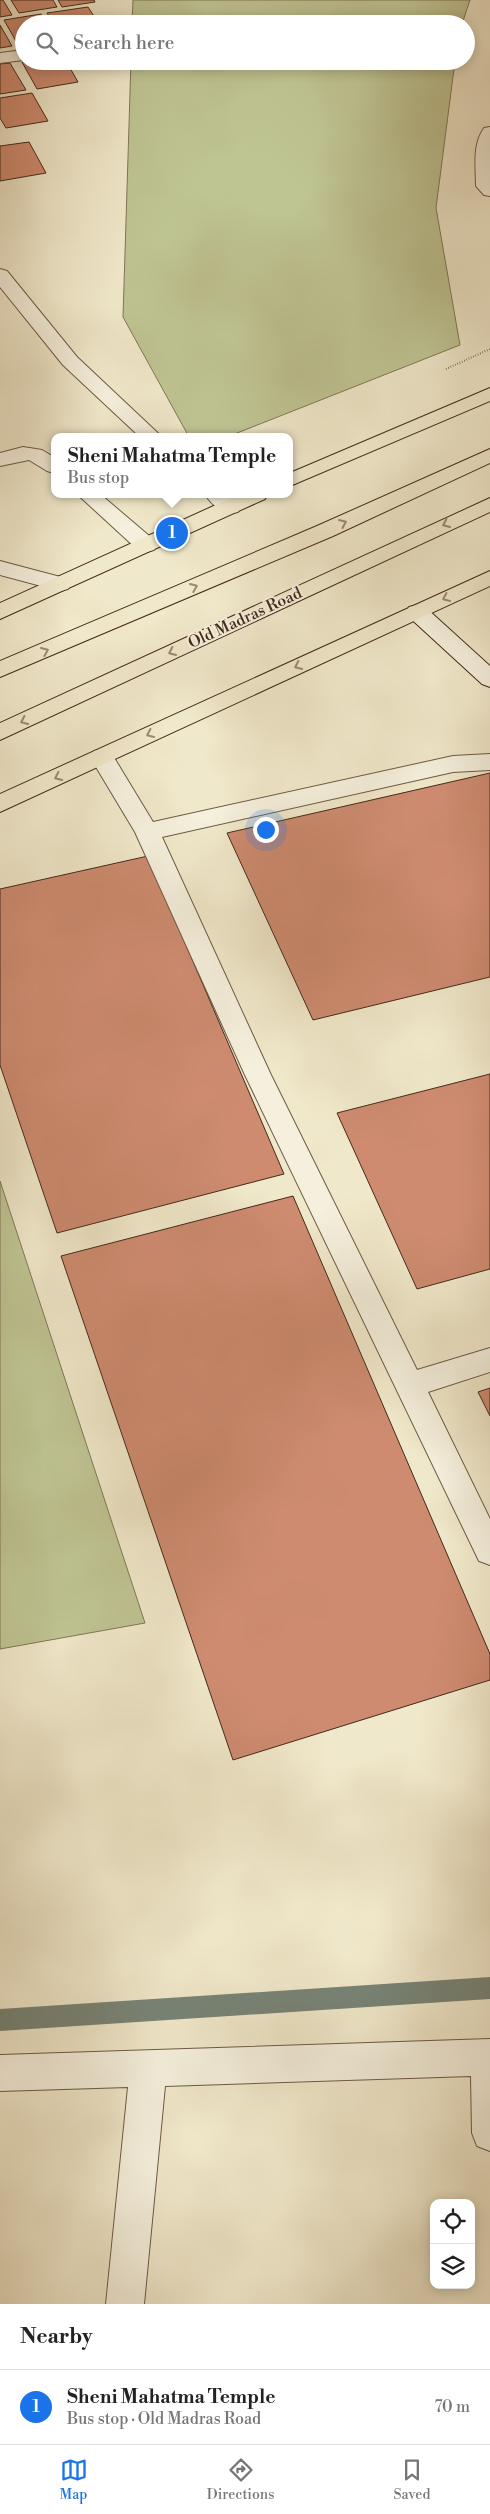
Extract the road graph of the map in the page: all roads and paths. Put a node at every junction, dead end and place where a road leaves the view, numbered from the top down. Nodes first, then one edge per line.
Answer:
1 (15, 56) edge
2 (0, 58) edge
3 (490, 132) edge
4 (490, 191) edge
5 (0, 275) edge
6 (490, 349) edge
7 (446, 368) dead end
8 (490, 394) edge
9 (148, 433) edge
10 (490, 455) edge
11 (0, 460) edge
12 (51, 463) edge
13 (293, 479) edge
14 (92, 498) edge
15 (237, 498) edge
16 (222, 501) edge
17 (490, 504) edge
18 (146, 545) junction
19 (0, 568) edge
20 (490, 578) edge
21 (60, 584) junction
22 (0, 612) edge
23 (417, 612) junction
24 (0, 670) edge
25 (490, 679) edge
26 (0, 732) edge
27 (102, 757) junction
28 (490, 762) edge
29 (0, 804) edge
30 (147, 832) junction
31 (490, 1360) edge
32 (411, 1385) junction
33 (490, 1551) edge
34 (489, 2057) edge
35 (148, 2068) junction
36 (0, 2073) edge
37 (490, 2133) edge
38 (125, 2304) edge

1 - 2 street
3 - 4 street
5 - 9 street
6 - 7 path
8 - 13 main road
24 -> 10 main road
11 - 12 street
14 - 18 street
15 - 16 main road
16 - 18 main road
17 -> 26 main road, Old Madras Road
18 - 21 main road
19 - 21 street
20 -> 23 main road
21 - 22 main road
23 - 25 street
23 -> 27 main road
27 -> 29 main road
27 - 30 street
28 - 30 street
30 - 32 street
31 - 32 street
32 - 33 street
34 - 35 street
34 - 37 street
35 - 36 street
35 - 38 street

